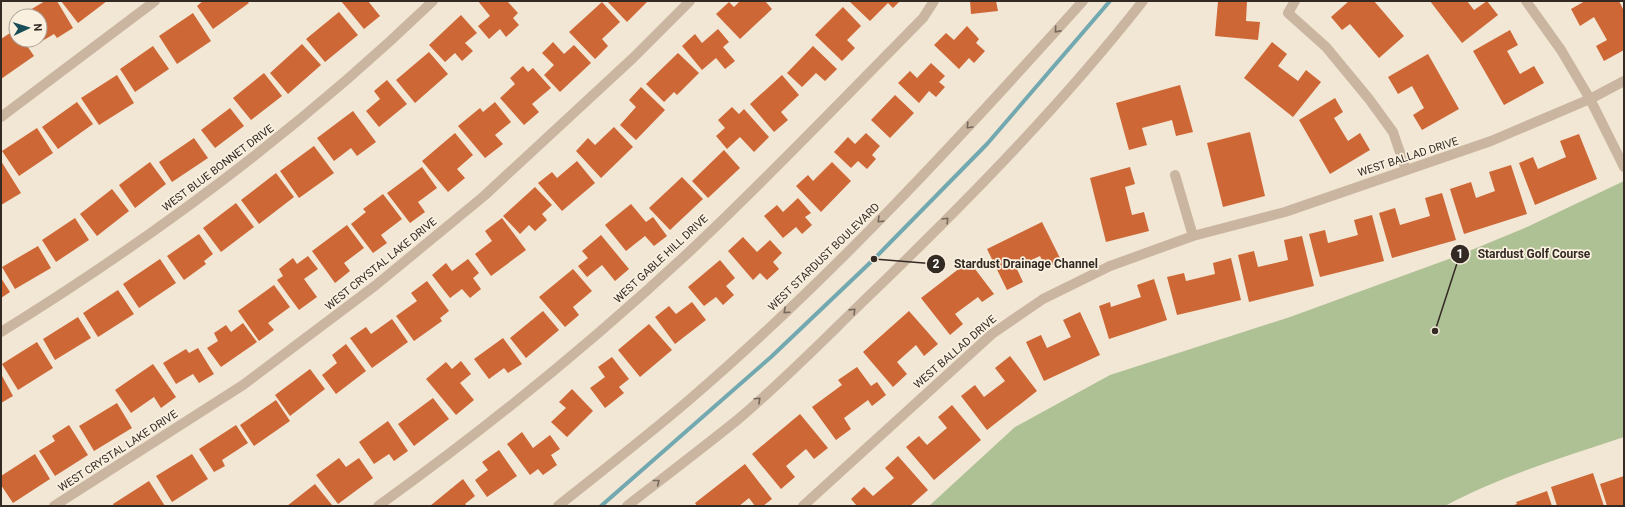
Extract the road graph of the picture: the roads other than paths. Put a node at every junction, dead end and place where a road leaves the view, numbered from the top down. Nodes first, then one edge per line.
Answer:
1 (155, 1) edge
2 (433, 1) edge
3 (690, 1) edge
4 (934, 1) edge
5 (1083, 1) edge
6 (1143, 1) edge
7 (1295, 1) edge
8 (1526, 1) edge
9 (1624, 81) edge
10 (1590, 99) junction
11 (1, 117) edge
12 (1624, 167) edge
13 (1406, 170) junction
14 (1175, 175) dead end
15 (1193, 236) junction
16 (1, 332) edge
17 (54, 506) edge
18 (378, 506) edge
19 (558, 506) edge
20 (626, 506) edge
21 (803, 506) edge

1 - 11 street
2 - 16 street, WEST BLUE BONNET DRIVE
3 - 17 street, WEST CRYSTAL LAKE DRIVE
4 - 18 street, WEST GABLE HILL DRIVE
5 -> 19 street, WEST STARDUST BOULEVARD
20 -> 6 street
7 - 13 street
8 - 10 street
9 - 10 street, WEST BALLAD DRIVE
10 - 12 street
10 - 13 street, WEST BALLAD DRIVE
13 - 15 street, WEST BALLAD DRIVE
14 - 15 street
15 - 21 street, WEST BALLAD DRIVE

